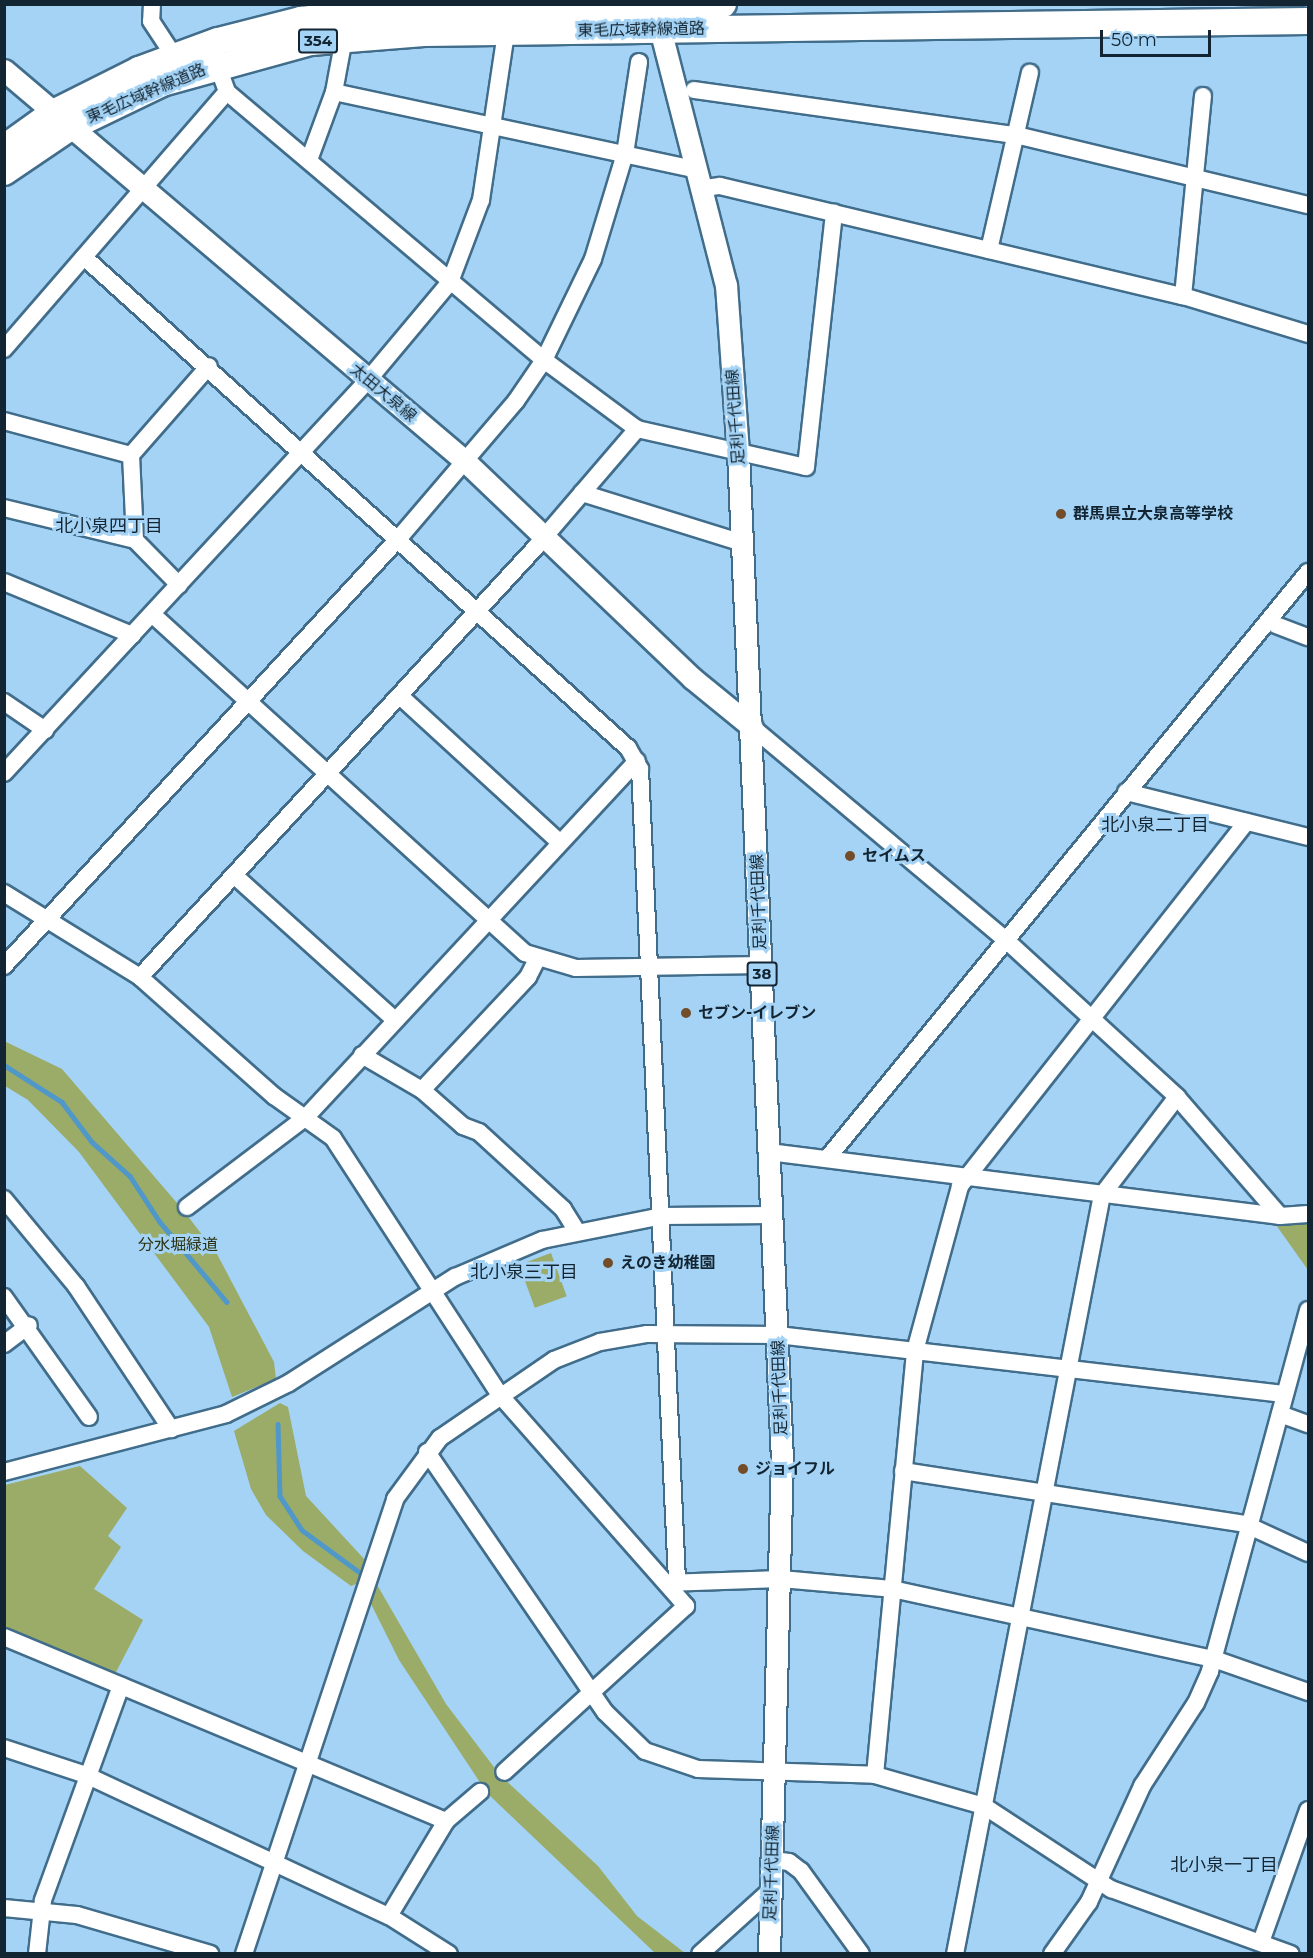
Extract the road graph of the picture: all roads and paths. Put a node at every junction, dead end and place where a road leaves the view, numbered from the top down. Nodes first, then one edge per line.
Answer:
1 (152, 4) edge
2 (723, 4) edge
3 (656, 13) edge
4 (505, 15) edge
5 (1296, 21) edge
6 (344, 38) junction
7 (174, 56) junction
8 (639, 62) dead end
9 (217, 64) junction
10 (4, 70) edge
11 (1030, 73) dead end
12 (693, 90) dead end
13 (227, 92) junction
14 (334, 92) junction
15 (1203, 96) dead end
16 (61, 121) junction
17 (496, 126) junction
18 (1016, 135) junction
19 (4, 148) edge
20 (626, 154) junction
21 (309, 160) junction
22 (4, 172) edge
23 (1196, 178) junction
24 (702, 179) junction
25 (142, 189) junction
26 (1308, 205) edge
27 (834, 213) junction
28 (989, 249) junction
29 (84, 257) junction
30 (450, 282) junction
31 (1183, 296) junction
32 (1308, 334) edge
33 (4, 349) edge
34 (544, 360) junction
35 (209, 366) junction
36 (368, 380) junction
37 (4, 421) edge
38 (637, 429) junction
39 (738, 452) junction
40 (302, 453) junction
41 (131, 455) junction
42 (466, 462) junction
43 (582, 493) junction
44 (4, 508) edge
45 (544, 537) junction
46 (399, 538) junction
47 (135, 540) junction
48 (743, 543) junction
49 (1305, 581) edge
50 (4, 582) edge
51 (179, 585) junction
52 (477, 612) junction
53 (152, 614) junction
54 (1276, 625) dead end
55 (132, 635) junction
56 (1308, 637) edge
57 (400, 696) junction
58 (4, 702) edge
59 (247, 703) junction
60 (752, 727) junction
61 (45, 730) junction
62 (637, 761) junction
63 (4, 773) edge
64 (326, 774) junction
65 (1126, 792) junction
66 (1246, 822) junction
67 (1308, 837) edge
68 (558, 841) junction
69 (235, 876) junction
70 (4, 893) edge
71 (47, 920) junction
72 (484, 921) junction
73 (1007, 941) junction
74 (537, 958) junction
75 (762, 965) junction
76 (4, 966) edge
77 (651, 966) junction
78 (140, 977) junction
79 (1090, 1017) junction
80 (395, 1020) junction
81 (362, 1055) junction
82 (422, 1090) junction
83 (1177, 1097) junction
84 (306, 1117) junction
85 (770, 1152) junction
86 (830, 1155) junction
87 (964, 1176) junction
88 (1102, 1195) junction
89 (4, 1199) edge
90 (187, 1207) dead end
91 (1308, 1214) edge
92 (772, 1215) junction
93 (662, 1216) junction
94 (1280, 1216) junction
95 (576, 1230) junction
96 (432, 1291) junction
97 (4, 1297) edge
98 (1308, 1310) edge
99 (29, 1325) junction
100 (667, 1333) junction
101 (778, 1335) junction
102 (4, 1344) edge
103 (915, 1350) junction
104 (1067, 1369) junction
105 (499, 1394) junction
106 (1284, 1394) junction
107 (1280, 1414) junction
108 (89, 1417) dead end
109 (1308, 1424) edge
110 (171, 1429) junction
111 (427, 1452) junction
112 (903, 1471) junction
113 (4, 1472) edge
114 (1044, 1491) junction
115 (1253, 1529) junction
116 (1308, 1553) edge
117 (781, 1579) junction
118 (671, 1583) junction
119 (892, 1589) junction
120 (1020, 1619) junction
121 (4, 1637) edge
122 (1214, 1659) junction
123 (121, 1686) junction
124 (591, 1691) junction
125 (1308, 1692) edge
126 (4, 1748) edge
127 (308, 1763) junction
128 (504, 1772) dead end
129 (775, 1772) junction
130 (86, 1775) junction
131 (875, 1775) junction
132 (480, 1792) dead end
133 (984, 1806) junction
134 (1307, 1818) edge
135 (446, 1821) junction
136 (773, 1860) junction
137 (275, 1863) junction
138 (1102, 1879) junction
139 (772, 1889) junction
140 (4, 1908) edge
141 (40, 1910) junction
142 (389, 1916) junction
143 (1261, 1942) junction
144 (37, 1953) edge
145 (210, 1953) edge
146 (244, 1953) edge
147 (449, 1953) edge
148 (700, 1953) edge
149 (769, 1953) edge
150 (861, 1953) edge
151 (955, 1953) edge
152 (1052, 1953) edge
153 (1291, 1953) edge

1 - 7 street
2 - 3 highway, 東毛広域幹線道路 / 354
3 - 4 highway, 東毛広域幹線道路 / 354
3 - 5 highway, 東毛広域幹線道路 / 354
3 - 24 main road, 足利千代田線 / 38
4 - 6 highway, 東毛広域幹線道路 / 354
4 - 7 highway, 東毛広域幹線道路 / 354
4 - 17 street
6 - 9 highway, 東毛広域幹線道路 / 354
6 - 14 street
7 - 16 highway, 東毛広域幹線道路 / 354
8 - 20 street
9 - 13 street
9 - 16 highway, 東毛広域幹線道路 / 354
10 - 16 main road, 太田大泉線
11 - 18 street
12 - 18 street
13 - 21 street
13 - 25 street
14 - 17 street
14 - 21 street
15 - 23 street
16 - 19 highway, 東毛広域幹線道路 / 354
16 - 22 highway, 東毛広域幹線道路 / 354
16 - 25 main road, 太田大泉線
17 - 20 street
17 - 30 street
18 - 23 street
18 - 28 street
20 - 24 street
20 - 34 street
21 - 30 street
23 - 26 street
23 - 31 street
24 - 27 street
24 - 39 main road, 足利千代田線 / 38
25 - 29 street
25 - 36 main road, 太田大泉線
27 - 28 street
27 - 39 street
28 - 31 street
29 - 33 street
29 - 35 street
30 - 34 street
30 - 36 street
31 - 32 street
34 - 38 street
34 - 42 street
35 - 40 street
35 - 41 street
36 - 40 street
36 - 42 main road, 太田大泉線
37 - 41 street
38 - 39 street
38 - 43 street
39 - 48 main road, 足利千代田線 / 38
40 - 46 street
40 - 51 street
41 - 47 street
42 - 45 main road, 太田大泉線
42 - 46 street
43 - 45 street
43 - 48 street
44 - 47 street
45 - 52 street
45 - 60 main road, 太田大泉線
46 - 52 street
46 - 59 street
47 - 51 street
48 - 60 main road, 足利千代田線 / 38
49 - 65 street
50 - 55 street
51 - 53 street
52 - 57 street
52 - 62 street
53 - 55 street
53 - 59 street
54 - 56 street
55 - 61 street
57 - 64 street
57 - 68 street
58 - 61 street
59 - 64 street
59 - 71 street
60 - 73 street
60 - 75 main road, 足利千代田線 / 38
61 - 63 street
62 - 68 street
62 - 77 street
64 - 69 street
64 - 72 street
65 - 66 street
65 - 73 street
66 - 67 street
66 - 79 street
68 - 72 street
69 - 78 street
69 - 80 street
70 - 71 street
71 - 76 street
71 - 78 street
72 - 74 street
72 - 80 street
73 - 79 street
73 - 86 street
74 - 77 street
74 - 82 street
75 - 77 street
75 - 85 main road, 足利千代田線 / 38
77 - 93 street
78 - 84 street
79 - 83 street
79 - 87 street
80 - 81 street
81 - 82 street
81 - 84 street
82 - 95 street
83 - 88 street
83 - 94 street
84 - 90 street
84 - 96 street
85 - 86 street
85 - 92 main road, 足利千代田線 / 38
86 - 87 street
87 - 88 street
87 - 103 street
88 - 94 street
88 - 104 street
89 - 110 street
91 - 94 street
92 - 93 street
92 - 101 main road, 足利千代田線 / 38
93 - 95 street
93 - 100 street
95 - 96 street
96 - 105 street
96 - 110 street
97 - 99 street
98 - 106 street
99 - 102 street
99 - 108 street
100 - 101 street
100 - 105 street
100 - 118 street
101 - 103 street
101 - 117 main road, 足利千代田線 / 38
103 - 104 street
103 - 112 street
104 - 106 street
104 - 114 street
105 - 111 street
105 - 118 street
106 - 107 street
107 - 109 street
107 - 115 street
110 - 113 street
111 - 124 street
111 - 127 street
112 - 114 street
112 - 119 street
114 - 115 street
114 - 120 street
115 - 116 street
115 - 122 street
117 - 118 street
117 - 119 street
117 - 129 main road, 足利千代田線 / 38
118 - 124 street
119 - 120 street
119 - 131 street
120 - 122 street
120 - 133 street
121 - 123 street
122 - 125 street
122 - 138 street
123 - 127 street
123 - 130 street
124 - 128 street
124 - 129 street
126 - 130 street
127 - 135 street
127 - 137 street
129 - 131 street
129 - 136 main road, 足利千代田線 / 38
130 - 137 street
130 - 141 street
131 - 133 street
132 - 135 street
133 - 138 street
133 - 151 street
134 - 143 street
135 - 142 street
136 - 139 main road, 足利千代田線 / 38
136 - 150 street
137 - 142 street
137 - 146 street
138 - 143 street
138 - 152 street
139 - 148 street
139 - 149 main road, 足利千代田線 / 38
140 - 141 street
141 - 144 street
141 - 145 street
142 - 147 street
143 - 153 street

